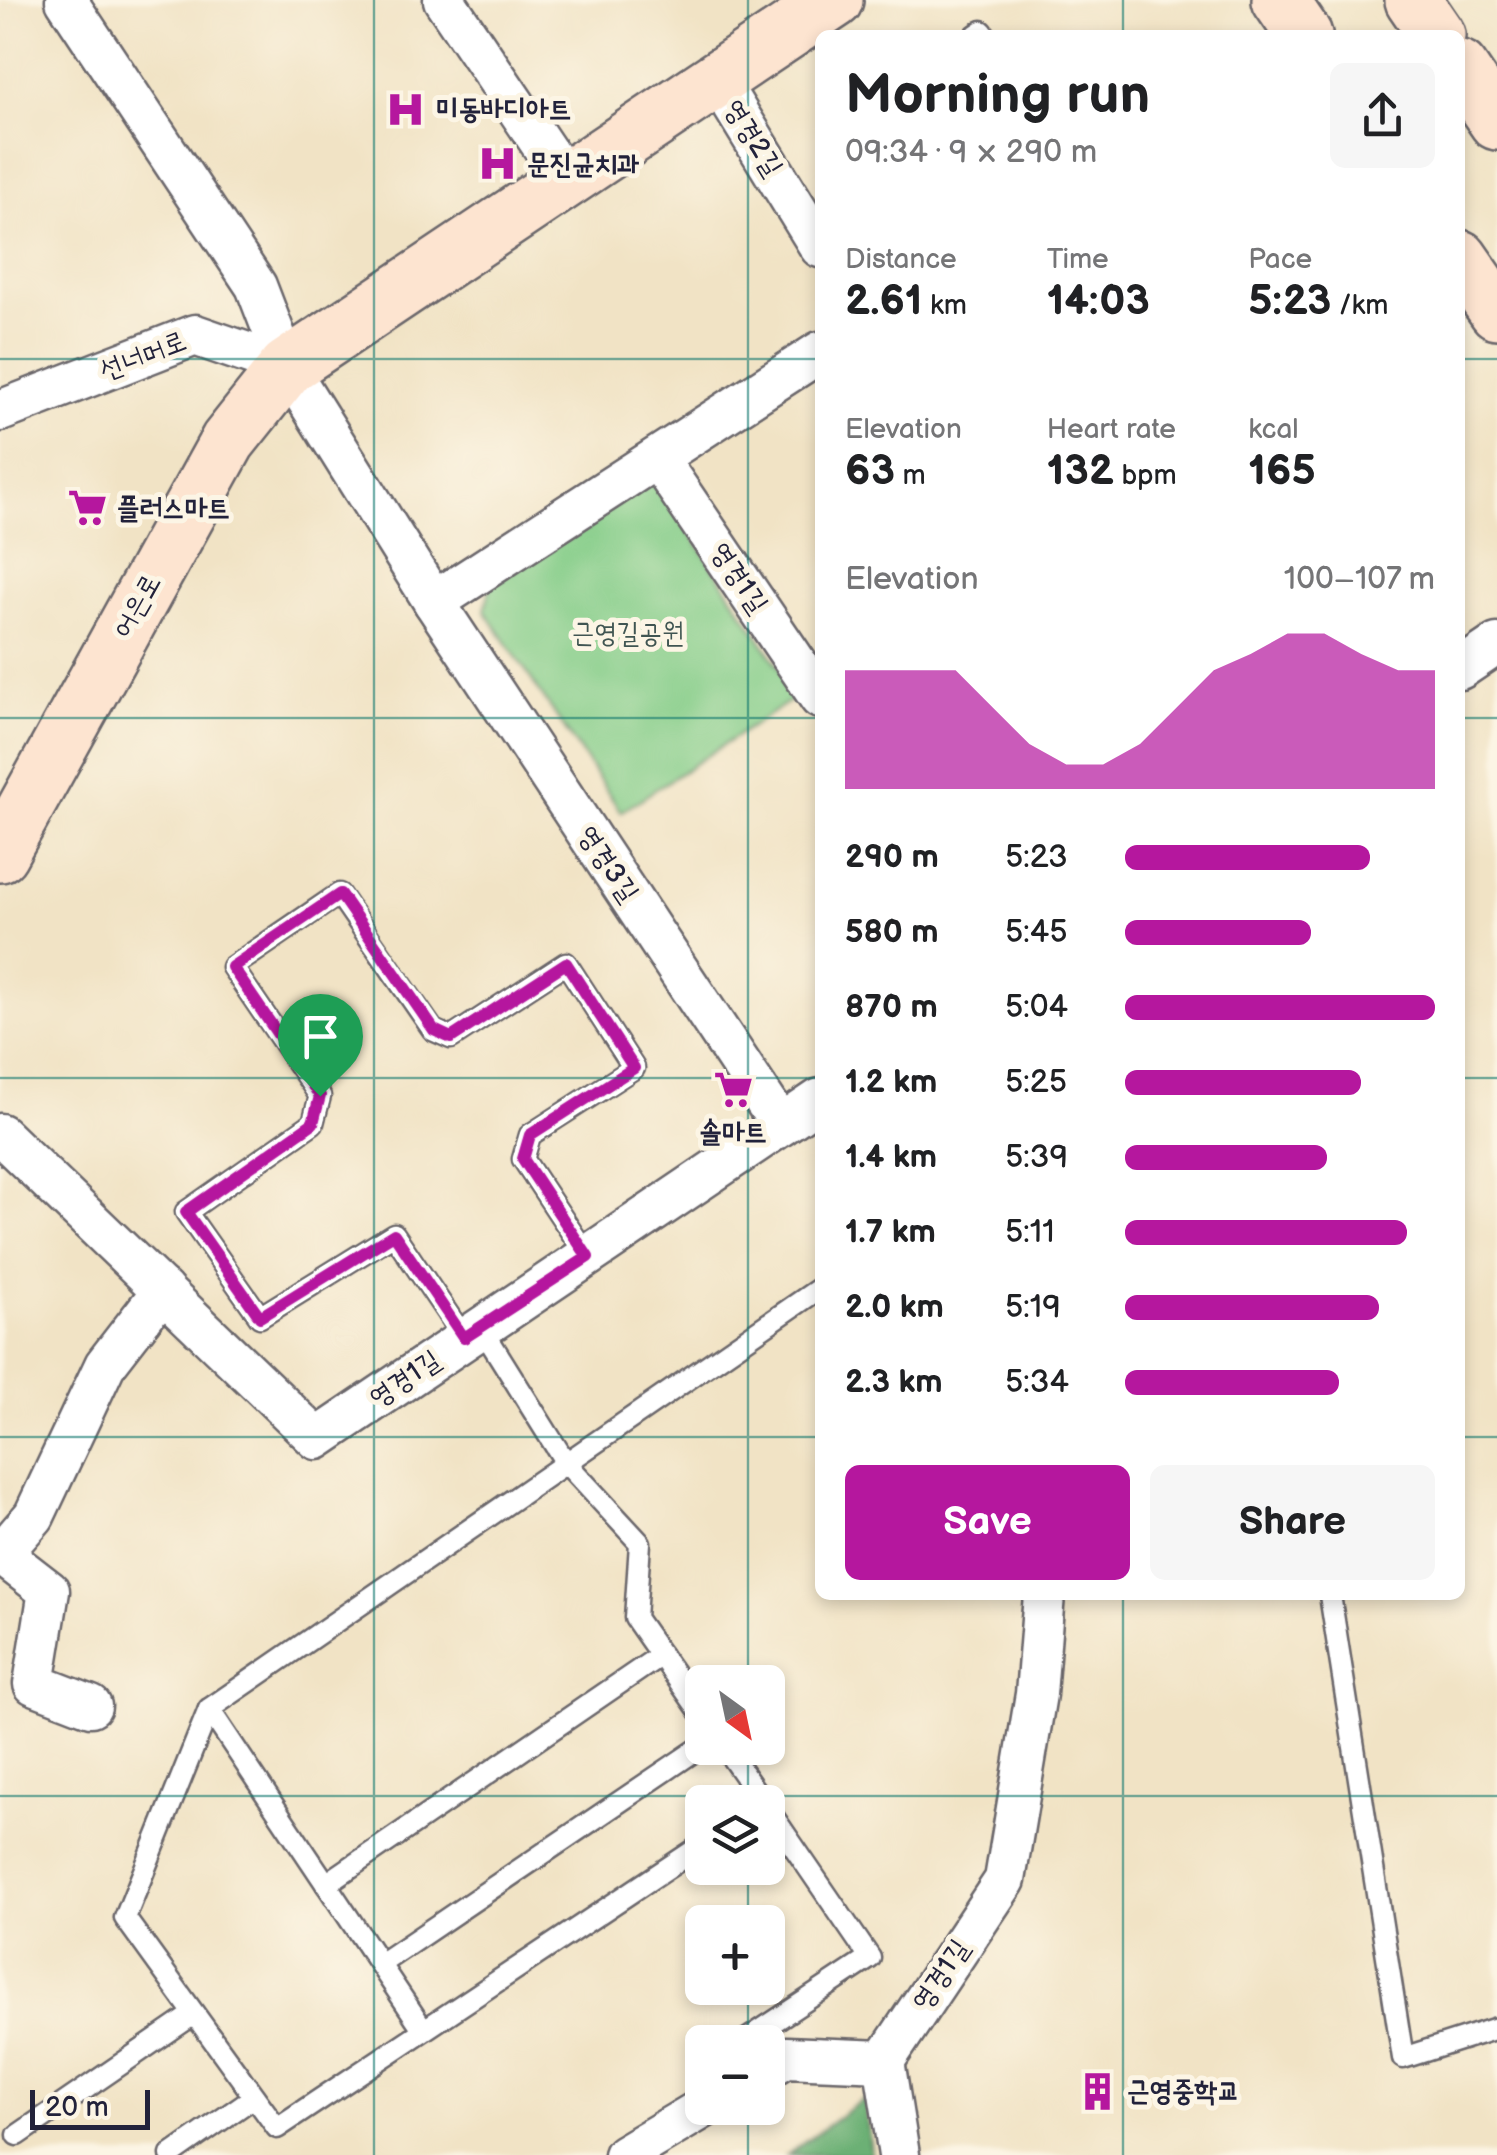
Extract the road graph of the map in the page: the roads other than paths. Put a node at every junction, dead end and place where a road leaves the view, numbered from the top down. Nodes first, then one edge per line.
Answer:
1 (66, 0) edge
2 (444, 0) edge
3 (835, 0) edge
4 (1280, 0) edge
5 (1413, 0) edge
6 (1301, 30) edge
7 (1434, 30) edge
8 (1465, 75) edge
9 (718, 81) junction
10 (1497, 122) edge
11 (566, 182) junction
12 (815, 239) edge
13 (1465, 265) edge
14 (1497, 311) edge
15 (815, 355) edge
16 (287, 366) junction
17 (0, 411) edge
18 (657, 458) junction
19 (434, 602) junction
20 (1497, 644) edge
21 (1465, 666) edge
22 (815, 691) edge
23 (0, 854) edge
24 (815, 1102) edge
25 (781, 1125) junction
26 (0, 1134) edge
27 (588, 1257) junction
28 (163, 1290) junction
29 (815, 1291) edge
30 (472, 1333) junction
31 (566, 1463) junction
32 (0, 1554) edge
33 (1044, 1600) edge
34 (1331, 1600) edge
35 (662, 1655) junction
36 (685, 1689) edge
37 (90, 1706) dead end
38 (210, 1709) junction
39 (685, 1758) edge
40 (785, 1834) edge
41 (685, 1857) edge
42 (326, 1884) junction
43 (380, 1964) junction
44 (194, 2014) junction
45 (769, 2025) edge
46 (1497, 2028) edge
47 (422, 2029) junction
48 (785, 2059) edge
49 (884, 2062) junction
50 (254, 2097) junction
51 (685, 2119) edge
52 (18, 2135) dead end
53 (171, 2155) edge
54 (624, 2155) edge
55 (899, 2155) edge

1 - 16 street
2 - 11 street
3 - 9 street, 어은로
4 - 6 street
5 - 7 street
8 - 10 street
9 - 11 street, 어은로
9 - 12 street, 영경2길
11 - 16 street, 어은로
13 - 14 street
15 - 18 street
16 - 17 street, 선너머로
16 - 19 street, 영경3길
16 - 23 street, 어은로
18 - 19 street
18 - 22 street, 영경1길
19 - 25 street, 영경3길
20 - 21 street
24 - 25 street, 영경1길
25 - 27 street, 영경1길
26 - 28 street, 영경1길
27 - 30 street, 영경1길
27 - 30 lane
28 - 30 street, 영경1길
28 - 32 street
29 - 31 lane
30 - 31 lane
31 - 35 lane
31 - 38 lane
32 - 37 street
33 - 49 street, 영경1길
34 - 46 lane
35 - 36 lane
35 - 42 lane
38 - 42 lane
38 - 44 lane
39 - 43 lane
40 - 45 lane
41 - 47 lane
42 - 43 lane
43 - 47 lane
44 - 50 lane
44 - 52 lane
47 - 50 lane
48 - 49 street
49 - 55 street
50 - 53 lane
51 - 54 street

